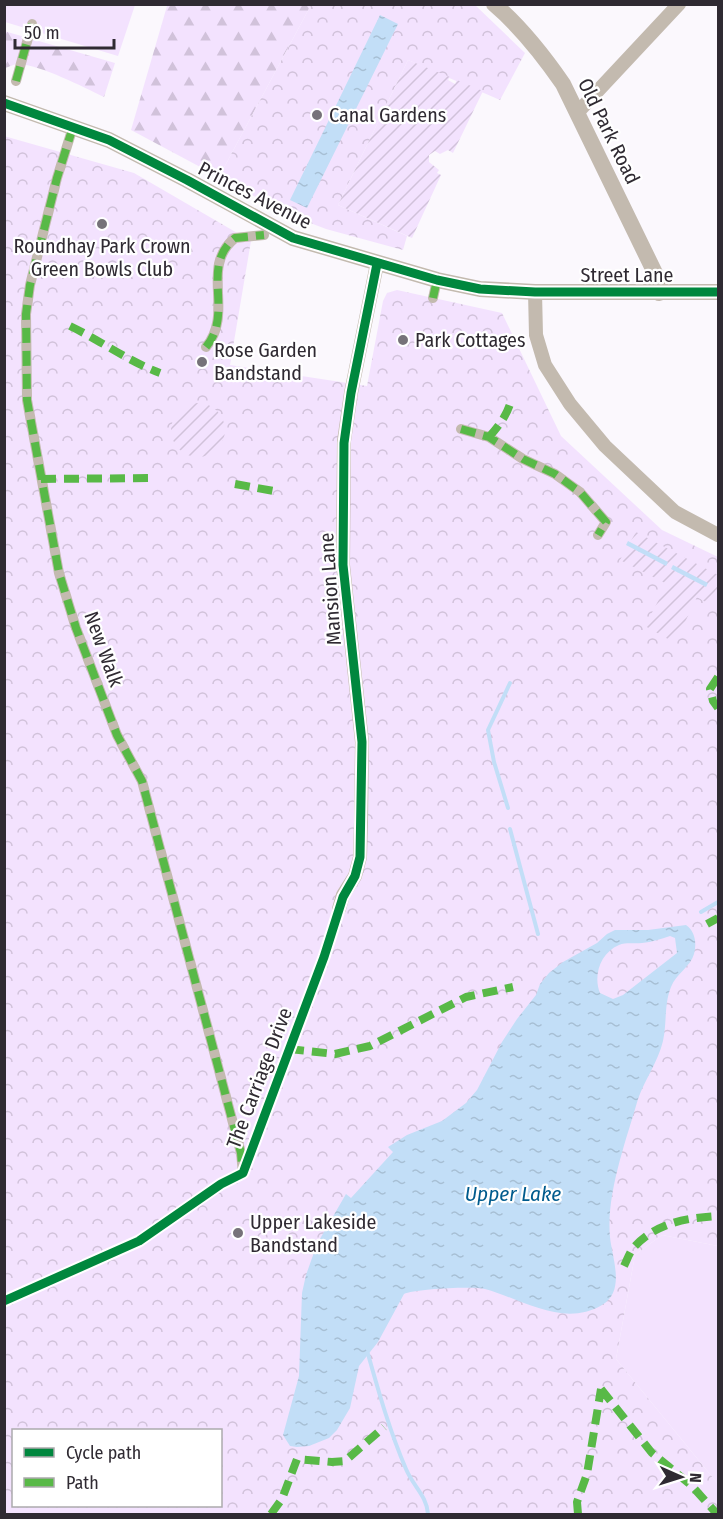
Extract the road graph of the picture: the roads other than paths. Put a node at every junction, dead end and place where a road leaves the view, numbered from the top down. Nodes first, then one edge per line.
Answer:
1 (494, 4) edge
2 (679, 4) edge
3 (32, 24) dead end
4 (16, 81) dead end
5 (4, 103) edge
6 (578, 112) junction
7 (73, 127) junction
8 (264, 235) dead end
9 (377, 264) junction
10 (437, 280) junction
11 (718, 291) edge
12 (535, 292) junction
13 (659, 293) junction
14 (433, 298) dead end
15 (206, 347) dead end
16 (461, 429) dead end
17 (598, 535) dead end
18 (718, 535) edge
19 (339, 909) joint
20 (243, 1173) junction
21 (4, 1301) edge

1 - 6 street, Old Park Road
2 - 6 street
3 - 4 street
5 - 7 street, Princes Avenue
6 - 13 street, Old Park Road
7 - 9 street, Princes Avenue
7 - 20 street, New Walk
8 - 15 street
9 - 10 street, Princes Avenue
9 - 19 street, Mansion Lane
10 - 12 street, Princes Avenue
10 - 14 street
11 - 13 street, Street Lane
12 - 13 street, Street Lane
12 - 18 street
16 - 17 street
19 - 20 street, The Carriage Drive
20 - 21 street, The Carriage Drive

